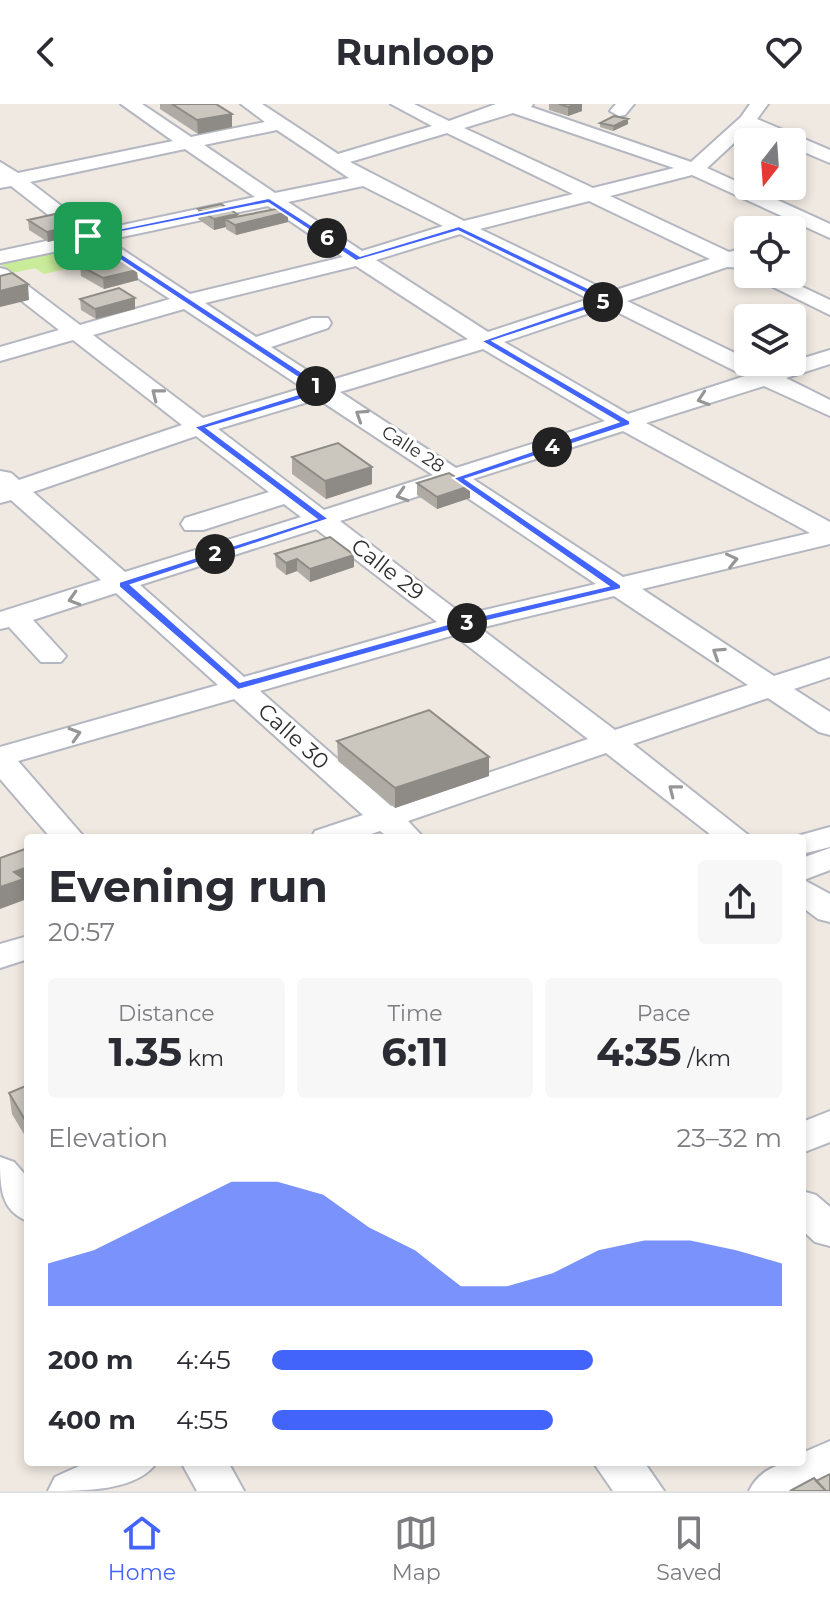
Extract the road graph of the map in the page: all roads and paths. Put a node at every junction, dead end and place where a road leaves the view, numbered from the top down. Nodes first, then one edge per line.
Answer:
1 (130, 104) edge
2 (400, 104) edge
3 (515, 105) edge
4 (253, 107) edge
5 (752, 109) edge
6 (279, 114) edge
7 (446, 126) junction
8 (190, 144) junction
9 (830, 157) edge
10 (337, 160) junction
11 (694, 169) junction
12 (5, 176) edge
13 (365, 180) junction
14 (590, 195) junction
15 (269, 201) junction
16 (459, 228) junction
17 (829, 231) edge
18 (88, 236) junction
19 (806, 237) edge
20 (734, 255) edge
21 (0, 257) edge
22 (734, 257) edge
23 (359, 259) junction
24 (0, 274) edge
25 (788, 288) edge
26 (188, 301) junction
27 (608, 301) junction
28 (830, 308) edge
29 (320, 323) dead end
30 (77, 331) junction
31 (485, 341) junction
32 (255, 345) junction
33 (0, 354) edge
34 (830, 357) edge
35 (766, 378) junction
36 (322, 390) junction
37 (830, 409) edge
38 (626, 423) junction
39 (199, 427) junction
40 (458, 478) junction
41 (5, 487) edge
42 (289, 494) junction
43 (324, 519) junction
44 (194, 524) dead end
45 (830, 535) edge
46 (123, 584) junction
47 (617, 587) junction
48 (7, 619) edge
49 (459, 625) junction
50 (51, 656) dead end
51 (830, 667) edge
52 (238, 686) junction
53 (771, 687) junction
54 (830, 726) edge
55 (613, 741) junction
56 (0, 758) edge
57 (385, 817) junction
58 (66, 834) edge
59 (338, 834) edge
60 (404, 834) edge
61 (731, 834) edge
62 (830, 837) edge
63 (806, 843) edge
64 (830, 858) edge
65 (806, 868) edge
66 (806, 893) edge
67 (830, 911) edge
68 (24, 948) edge
69 (0, 957) edge
70 (830, 1125) edge
71 (806, 1137) edge
72 (0, 1172) edge
73 (24, 1200) edge
74 (24, 1207) edge
75 (806, 1210) edge
76 (0, 1217) edge
77 (830, 1231) edge
78 (830, 1460) edge
79 (125, 1466) edge
80 (206, 1466) edge
81 (619, 1466) edge
82 (71, 1491) edge
83 (221, 1491) edge
84 (641, 1491) edge
85 (772, 1491) edge

1 - 8 street
2 - 7 street
3 - 7 street
3 - 11 street
4 - 6 street
5 - 9 street
5 - 11 street
6 - 8 street
6 - 10 street
7 - 10 street
7 - 14 street
8 - 12 street
8 - 15 street
10 - 13 street
11 - 14 street
11 - 17 street
12 - 18 street, Calle 28
13 - 15 street
13 - 16 street
14 - 16 street
14 - 20 street
15 - 18 street
15 - 23 street
16 - 23 street
16 - 27 street
17 - 19 street
18 - 21 street
18 - 26 street, Calle 28
22 - 27 street
23 - 26 street
23 - 31 street
24 - 30 street, Calle 29
25 - 28 street
26 - 30 street
26 - 32 street, Calle 28
27 - 31 street
27 - 35 street
29 - 32 street
30 - 33 street
39 -> 30 street, Calle 29
31 - 36 street
31 - 38 street
32 - 36 street, Calle 28
34 - 35 street
35 - 37 street
35 -> 38 street
36 - 39 street
40 -> 36 street, Calle 28
38 - 40 street
38 - 45 street
39 - 41 street
39 - 42 street, Calle 29
40 -> 43 street
40 - 47 street, Calle 28
41 - 46 street, Calle 30
42 - 43 street, Calle 29
42 - 44 street
43 - 46 street
43 - 49 street, Calle 29
47 -> 45 street
46 -> 48 street
46 - 52 street, Calle 30
47 - 49 street
53 -> 47 street, Calle 28
48 - 50 street
49 - 52 street
49 - 55 street, Calle 29
51 - 53 street
56 -> 52 street
52 - 57 street, Calle 30
53 - 54 street, Calle 28
53 - 55 street
55 - 57 street
61 -> 55 street, Calle 29
56 - 58 street
57 - 59 street
57 - 60 street, Calle 30
62 - 63 street
64 - 65 street
66 - 67 street
68 - 69 street
70 - 71 street
72 - 73 street
74 - 76 street
75 - 77 street
78 - 85 street
79 - 82 street
80 - 83 street
81 - 84 street

